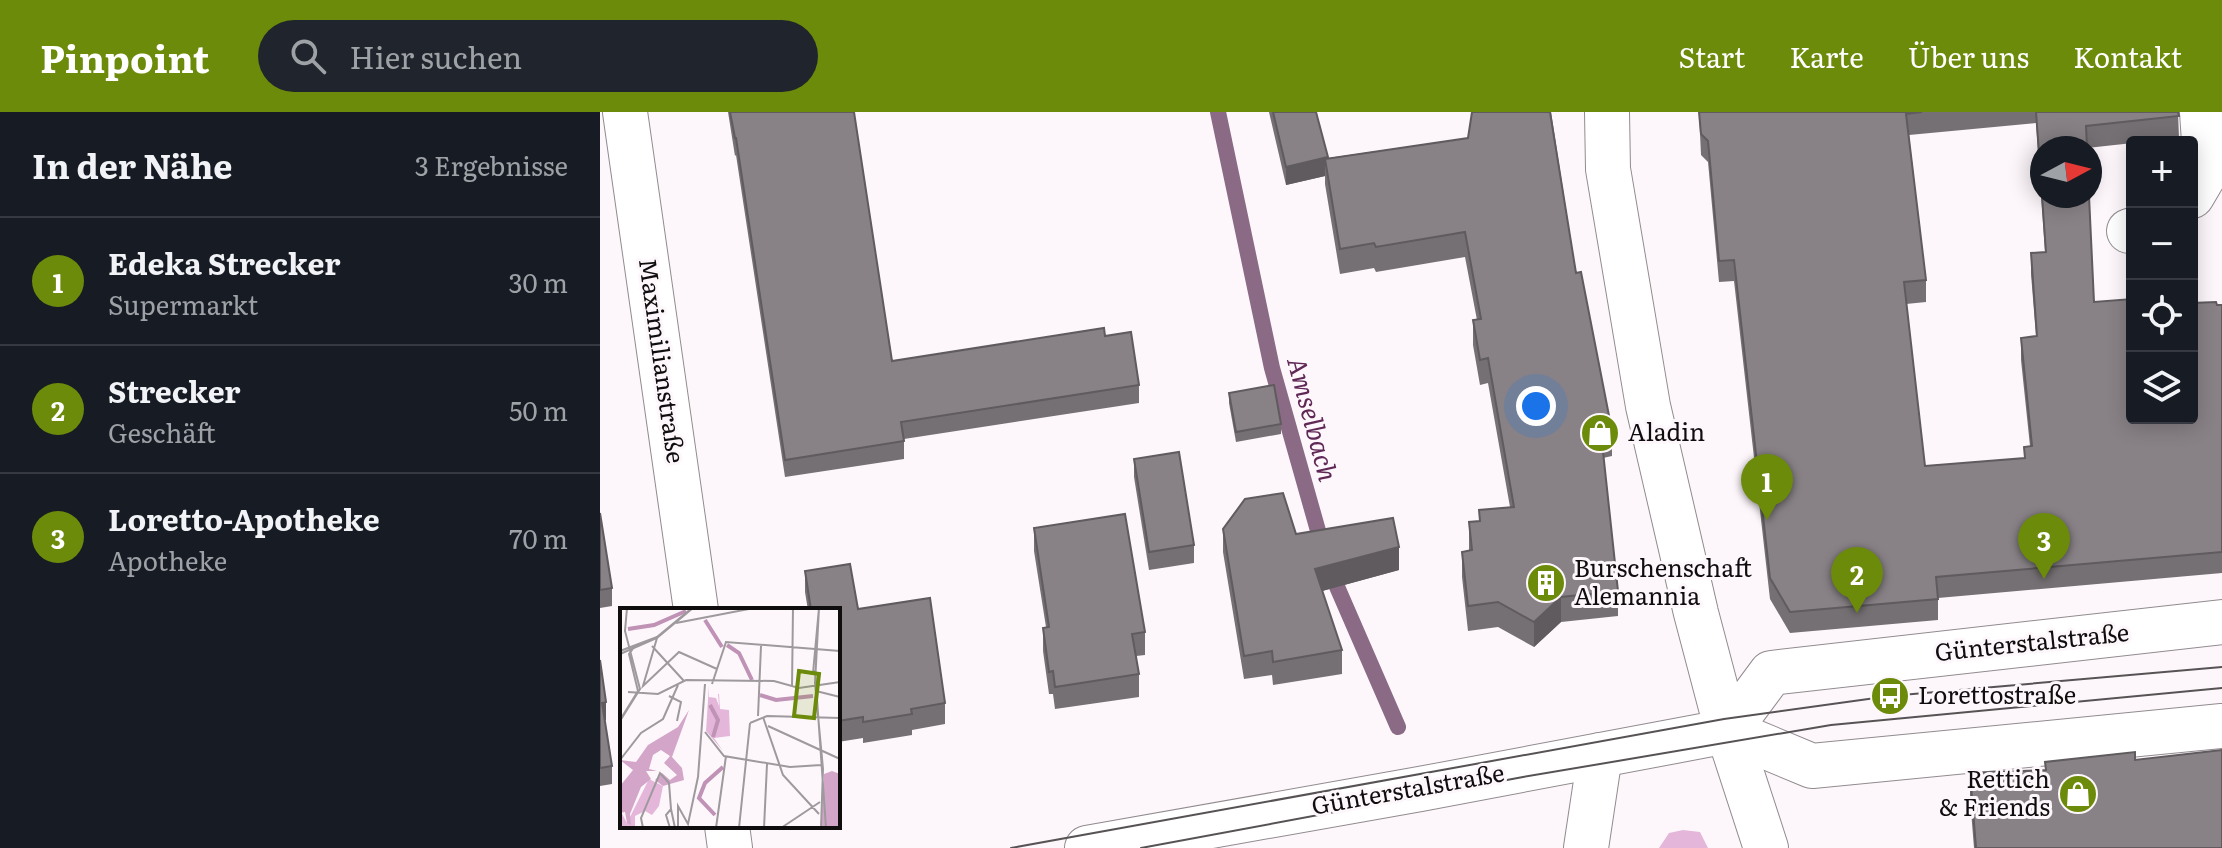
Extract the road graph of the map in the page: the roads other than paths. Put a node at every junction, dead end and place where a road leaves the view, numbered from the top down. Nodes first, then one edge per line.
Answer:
1 (625, 112) edge
2 (1607, 112) edge
3 (2202, 112) edge
4 (2198, 186) edge
5 (696, 608) edge
6 (2222, 622) edge
7 (2222, 726) edge
8 (1728, 731) junction
9 (1600, 755) junction
10 (727, 828) edge
11 (730, 848) edge
12 (1087, 848) edge
13 (1586, 848) edge
14 (1766, 848) edge

1 - 5 main road, Maximilianstraße
2 - 8 main road
3 - 4 main road
6 - 8 main road, Günterstalstraße
7 - 8 main road
8 - 9 main road, Günterstalstraße
8 - 14 main road
9 - 12 main road, Günterstalstraße
9 - 13 main road
10 - 11 main road

